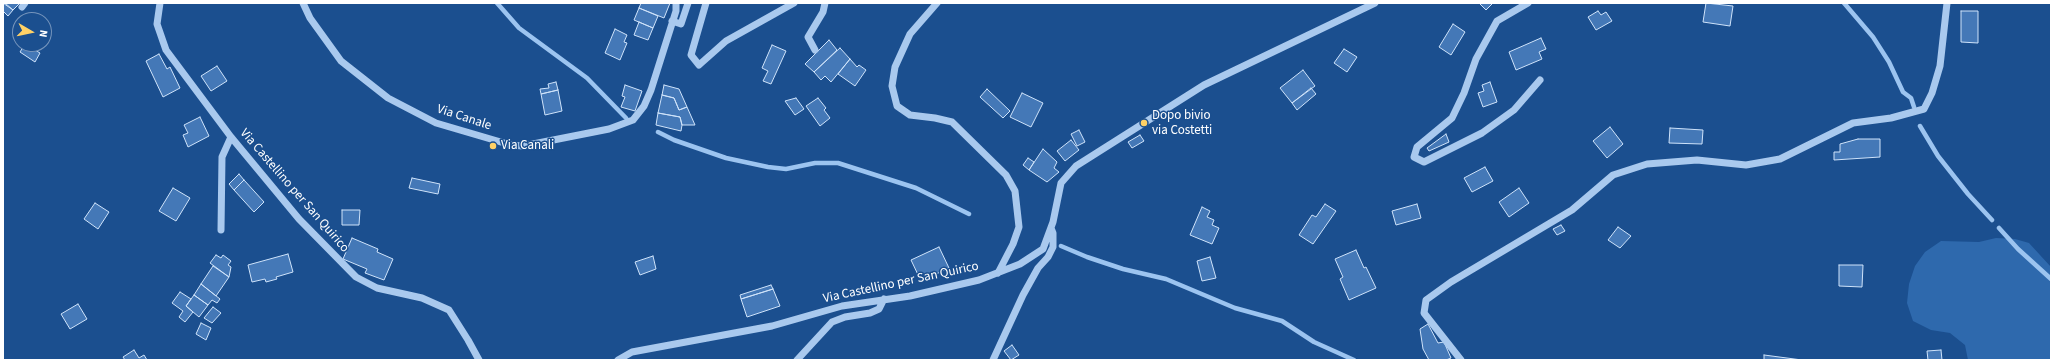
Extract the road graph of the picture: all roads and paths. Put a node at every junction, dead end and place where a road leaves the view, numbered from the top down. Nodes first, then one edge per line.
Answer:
1 (160, 3) edge
2 (303, 3) edge
3 (676, 3) edge
4 (688, 3) edge
5 (706, 3) edge
6 (794, 3) edge
7 (825, 3) edge
8 (937, 3) edge
9 (1375, 3) edge
10 (1528, 3) edge
11 (1947, 3) edge
12 (672, 21) junction
13 (814, 50) dead end
14 (1540, 80) dead end
15 (231, 137) junction
16 (1051, 228) junction
17 (220, 230) dead end
18 (998, 273) junction
19 (884, 299) junction
20 (479, 360) edge
21 (618, 360) edge
22 (797, 360) edge
23 (993, 360) edge
24 (1461, 360) edge

1 - 15 street, Via Castellino per San Quirico
2 - 12 street, Via Canale
3 - 12 street, Via Canale
4 - 12 street
5 - 6 street
7 - 13 street
8 - 18 street
9 - 16 street, Via Castellino per San Quirico
10 - 14 street
11 - 24 street
15 - 17 street
15 - 20 street, Via Castellino per San Quirico
16 - 18 street, Via Castellino per San Quirico
16 - 23 street
18 - 19 street, Via Castellino per San Quirico
19 - 21 street, Via Castellino per San Quirico
19 - 22 street

